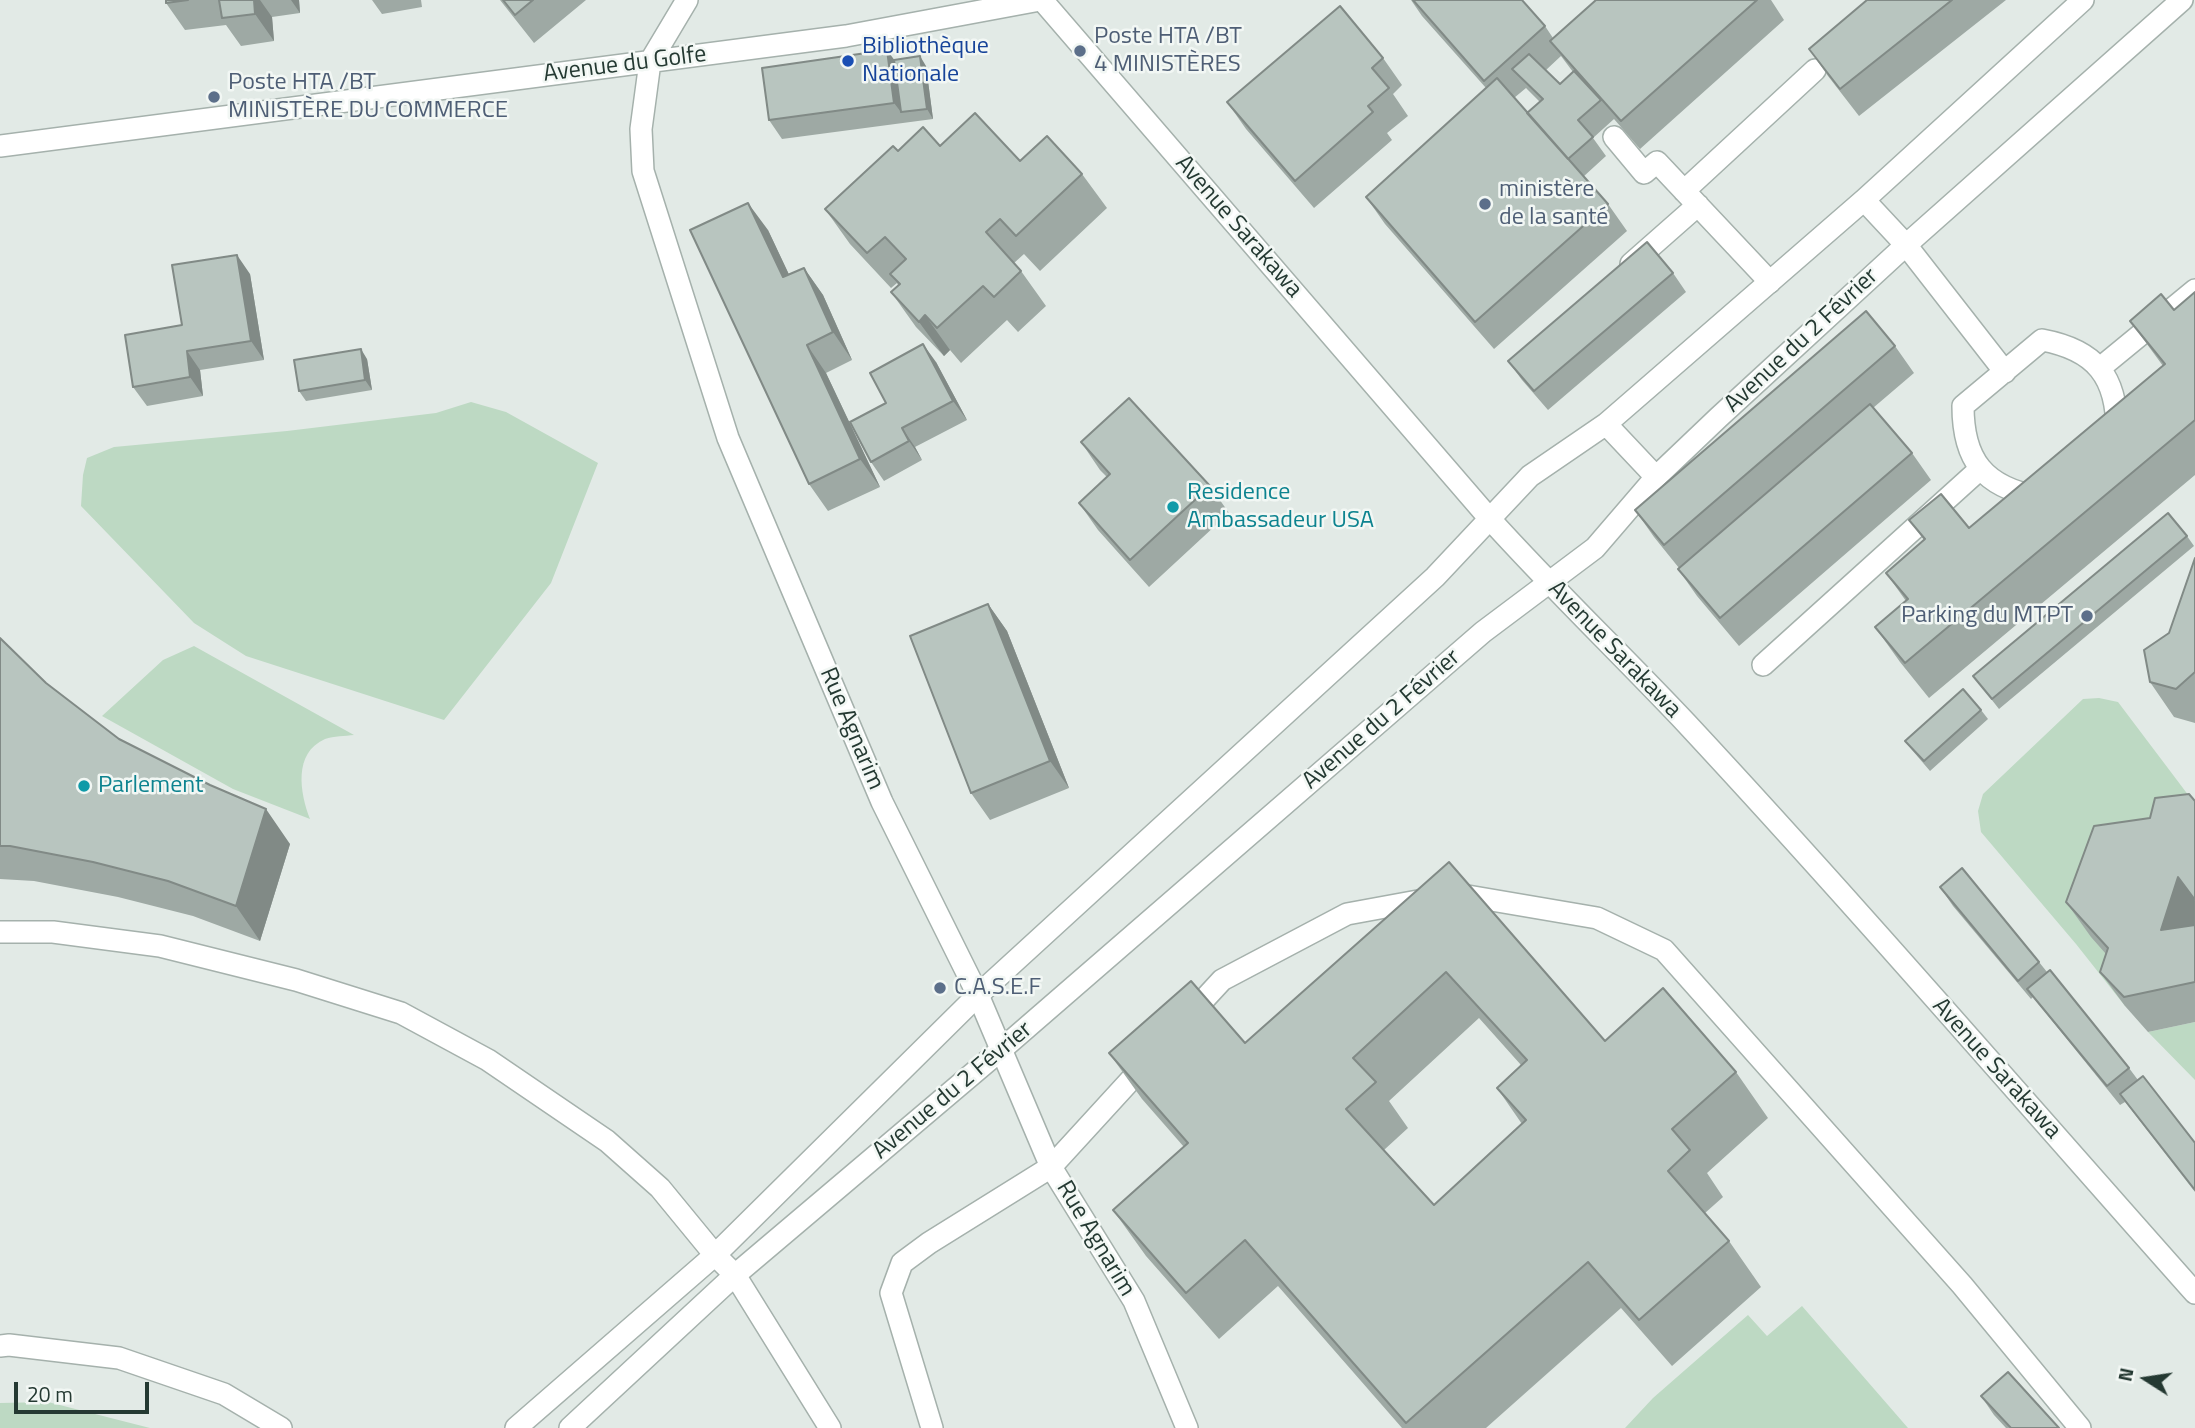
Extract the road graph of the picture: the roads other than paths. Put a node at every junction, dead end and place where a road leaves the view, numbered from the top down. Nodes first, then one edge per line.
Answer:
1 (687, 0) edge
2 (1041, 0) edge
3 (2083, 0) edge
4 (2182, 0) edge
5 (650, 62) junction
6 (1815, 70) edge
7 (1614, 137) edge
8 (0, 146) edge
9 (1691, 198) junction
10 (1864, 200) junction
11 (1906, 245) junction
12 (1615, 279) edge
13 (1770, 282) junction
14 (2195, 290) edge
15 (2100, 368) junction
16 (2005, 372) junction
17 (1606, 424) junction
18 (1980, 469) junction
19 (1656, 477) junction
20 (1489, 518) junction
21 (1548, 583) junction
22 (1763, 665) dead end
23 (0, 932) edge
24 (978, 995) junction
25 (1177, 1029) edge
26 (1002, 1049) junction
27 (1159, 1049) edge
28 (1051, 1167) junction
29 (715, 1255) junction
30 (736, 1275) junction
31 (2195, 1293) edge
32 (0, 1346) edge
33 (281, 1428) edge
34 (516, 1428) edge
35 (570, 1428) edge
36 (830, 1428) edge
37 (932, 1428) edge
38 (1187, 1428) edge
39 (2080, 1428) edge

1 - 5 street, Rue Agnarim
2 - 5 street, Avenue du Golfe
2 - 20 street, Avenue Sarakawa
3 - 10 street, Avenue du 2 Février
4 - 11 street, Avenue du 2 Février
5 - 8 street, Avenue du Golfe
5 - 24 street, Rue Agnarim
6 - 9 street
7 - 9 street
9 - 12 street
9 - 13 street
10 - 11 street
10 - 13 street, Avenue du 2 Février
11 - 16 street
11 - 19 street, Avenue du 2 Février
13 - 17 street, Avenue du 2 Février
14 - 15 street
15 - 16 street
15 - 18 street
16 - 18 street
17 - 19 street
17 - 20 street, Avenue du 2 Février
18 - 22 street
19 - 21 street, Avenue du 2 Février
20 - 21 street, Avenue Sarakawa
20 - 24 street, Avenue du 2 Février
21 - 26 street, Avenue du 2 Février
21 - 31 street, Avenue Sarakawa
23 - 29 street
24 - 26 street, Rue Agnarim
24 - 29 street, Avenue du 2 Février
25 - 39 street
26 - 28 street, Rue Agnarim
26 - 30 street, Avenue du 2 Février
27 - 28 street
28 - 37 street
28 - 38 street, Rue Agnarim
29 - 30 street
29 - 34 street, Avenue du 2 Février
30 - 35 street, Avenue du 2 Février
30 - 36 street
32 - 33 street

